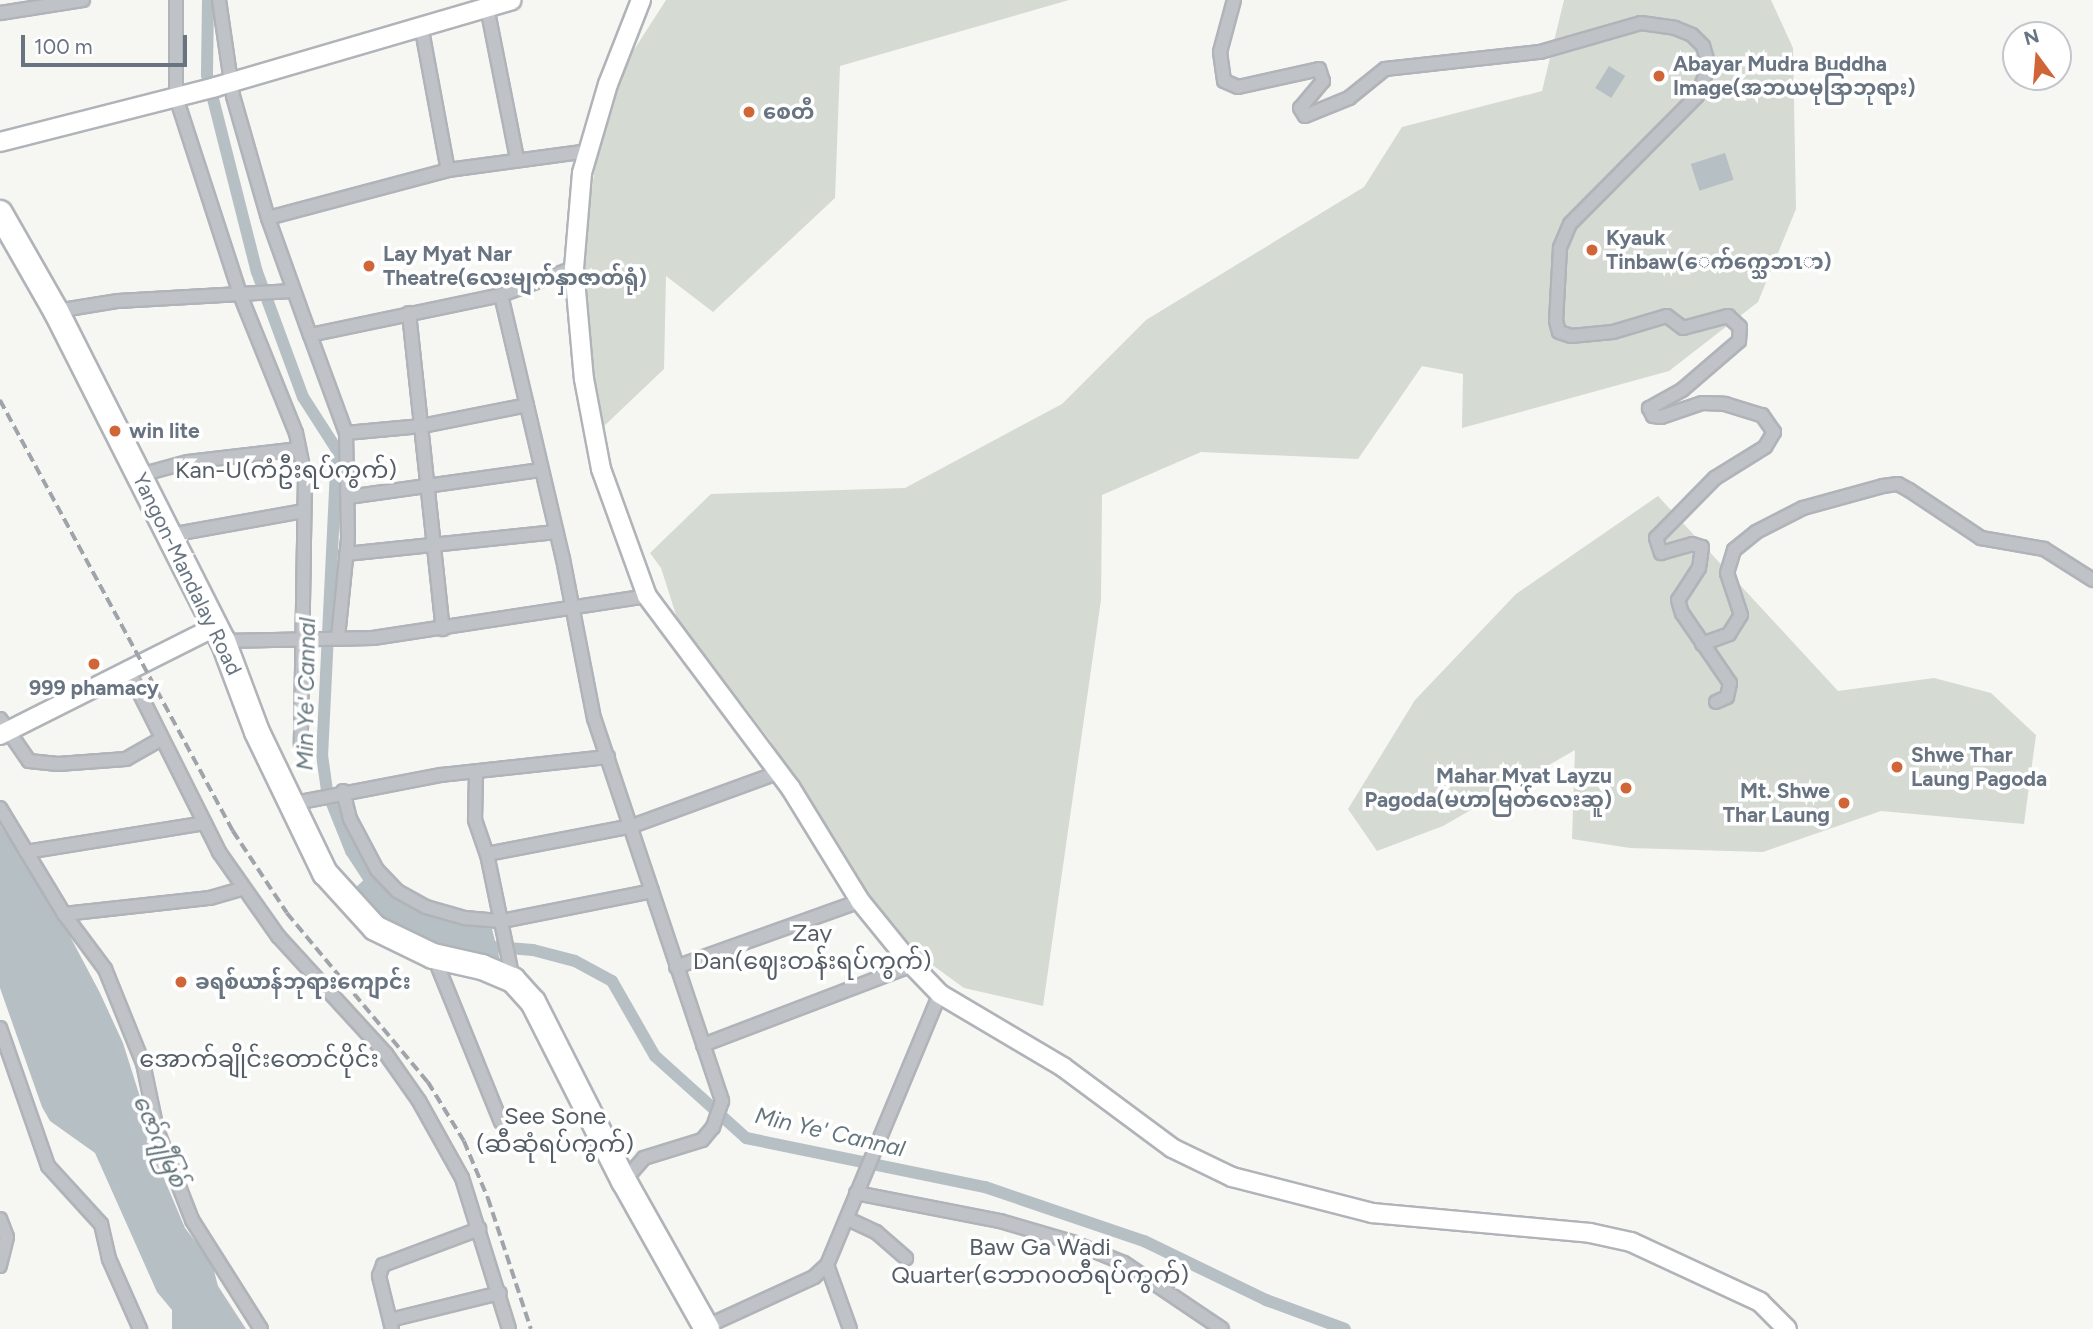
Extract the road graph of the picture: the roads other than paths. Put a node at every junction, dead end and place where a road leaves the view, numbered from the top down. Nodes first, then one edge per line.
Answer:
1 (83, 0) edge
2 (176, 0) edge
3 (219, 0) edge
4 (512, 0) edge
5 (642, 0) edge
6 (1234, 0) edge
7 (487, 7) junction
8 (0, 13) edge
9 (421, 25) junction
10 (222, 84) junction
11 (182, 95) junction
12 (0, 142) edge
13 (588, 151) junction
14 (516, 159) junction
15 (448, 170) junction
16 (0, 213) edge
17 (268, 218) junction
18 (574, 268) junction
19 (293, 291) junction
20 (501, 295) junction
21 (247, 297) junction
22 (56, 311) junction
23 (409, 313) junction
24 (310, 335) junction
25 (527, 405) junction
26 (422, 426) junction
27 (346, 433) junction
28 (299, 449) junction
29 (541, 470) junction
30 (140, 475) junction
31 (429, 483) junction
32 (348, 497) junction
33 (303, 511) junction
34 (555, 532) junction
35 (170, 535) junction
36 (435, 545) junction
37 (346, 554) junction
38 (2093, 580) edge
39 (647, 596) junction
40 (570, 610) junction
41 (443, 629) junction
42 (219, 634) junction
43 (309, 637) junction
44 (335, 637) junction
45 (1702, 644) junction
46 (127, 668) junction
47 (1716, 702) dead end
48 (2, 728) edge
49 (161, 738) junction
50 (301, 743) dead end
51 (608, 757) junction
52 (476, 773) junction
53 (777, 773) junction
54 (343, 791) junction
55 (301, 800) junction
56 (0, 808) edge
57 (205, 823) junction
58 (632, 826) junction
59 (26, 852) junction
60 (488, 854) junction
61 (244, 888) junction
62 (652, 891) junction
63 (860, 901) junction
64 (64, 914) junction
65 (502, 924) junction
66 (433, 956) junction
67 (912, 965) junction
68 (676, 967) junction
69 (512, 972) junction
70 (940, 994) junction
71 (0, 1028) edge
72 (703, 1045) junction
73 (501, 1122) dead end
74 (624, 1181) junction
75 (856, 1191) junction
76 (0, 1219) edge
77 (849, 1220) junction
78 (479, 1229) junction
79 (906, 1258) dead end
80 (827, 1265) junction
81 (0, 1266) edge
82 (500, 1293) junction
83 (391, 1325) edge
84 (706, 1328) edge
85 (140, 1329) edge
86 (261, 1329) edge
87 (509, 1329) edge
88 (850, 1329) edge
89 (1222, 1329) edge
90 (1787, 1329) edge

1 - 8 street
2 - 11 street
3 - 10 street
4 - 7 main road
5 - 13 main road
6 - 45 street
7 - 9 main road
7 - 14 street
9 - 10 main road
9 - 15 street
10 - 11 main road
10 - 17 street
11 - 12 main road
11 - 21 street
13 - 14 street
13 - 18 main road
14 - 15 street
15 - 17 street
16 - 22 highway, Yangon-Mandalay Road
17 - 19 street
18 - 20 street
18 - 39 main road
19 - 21 street
19 - 24 street
20 - 23 street
20 - 25 street
21 - 22 street
21 - 28 street
22 - 30 highway, Yangon-Mandalay Road
23 - 24 street
23 - 26 street
24 - 27 street
25 - 26 street
25 - 29 street
26 - 27 street
26 - 31 street
27 - 32 street
28 - 30 street
28 - 33 street
29 - 31 street
29 - 34 street
30 - 35 highway, Yangon-Mandalay Road
31 - 32 street
31 - 36 street
32 - 37 street
33 - 35 street
33 - 43 street
34 - 36 street
34 - 40 street
35 - 42 highway, Yangon-Mandalay Road
36 - 37 street
36 - 41 street
37 - 44 street
38 - 45 street
39 - 40 street
39 - 53 main road
40 - 41 street
40 - 51 street
41 - 44 street
42 - 43 street
42 - 46 main road
42 - 55 highway, Yangon-Mandalay Road
43 - 44 street
43 - 50 street
45 - 47 street
46 - 48 main road
46 - 49 street
48 - 49 street
49 - 57 street
51 - 52 street
51 - 58 street
52 - 54 street
52 - 60 street
53 - 58 street
53 - 63 main road
54 - 55 street
54 - 65 street
55 - 66 highway, Yangon-Mandalay Road
56 - 59 street
57 - 59 street
57 - 61 street
58 - 60 street
58 - 62 street
59 - 64 street
60 - 65 street
61 - 64 street
61 - 78 street
62 - 65 street
62 - 68 street
63 - 67 main road
63 - 68 street
64 - 86 street
65 - 69 street
66 - 69 highway, Yangon-Mandalay Road
66 - 73 street
67 - 70 main road
67 - 72 street
68 - 72 street
69 - 74 highway, Yangon-Mandalay Road
70 - 75 street
70 - 90 main road
71 - 85 street
72 - 74 street
74 - 84 highway, Yangon-Mandalay Road
75 - 77 street
75 - 89 street
76 - 81 street
77 - 79 street
77 - 80 street
78 - 82 street
78 - 83 street
80 - 84 street
80 - 88 street
82 - 83 street
82 - 87 street

